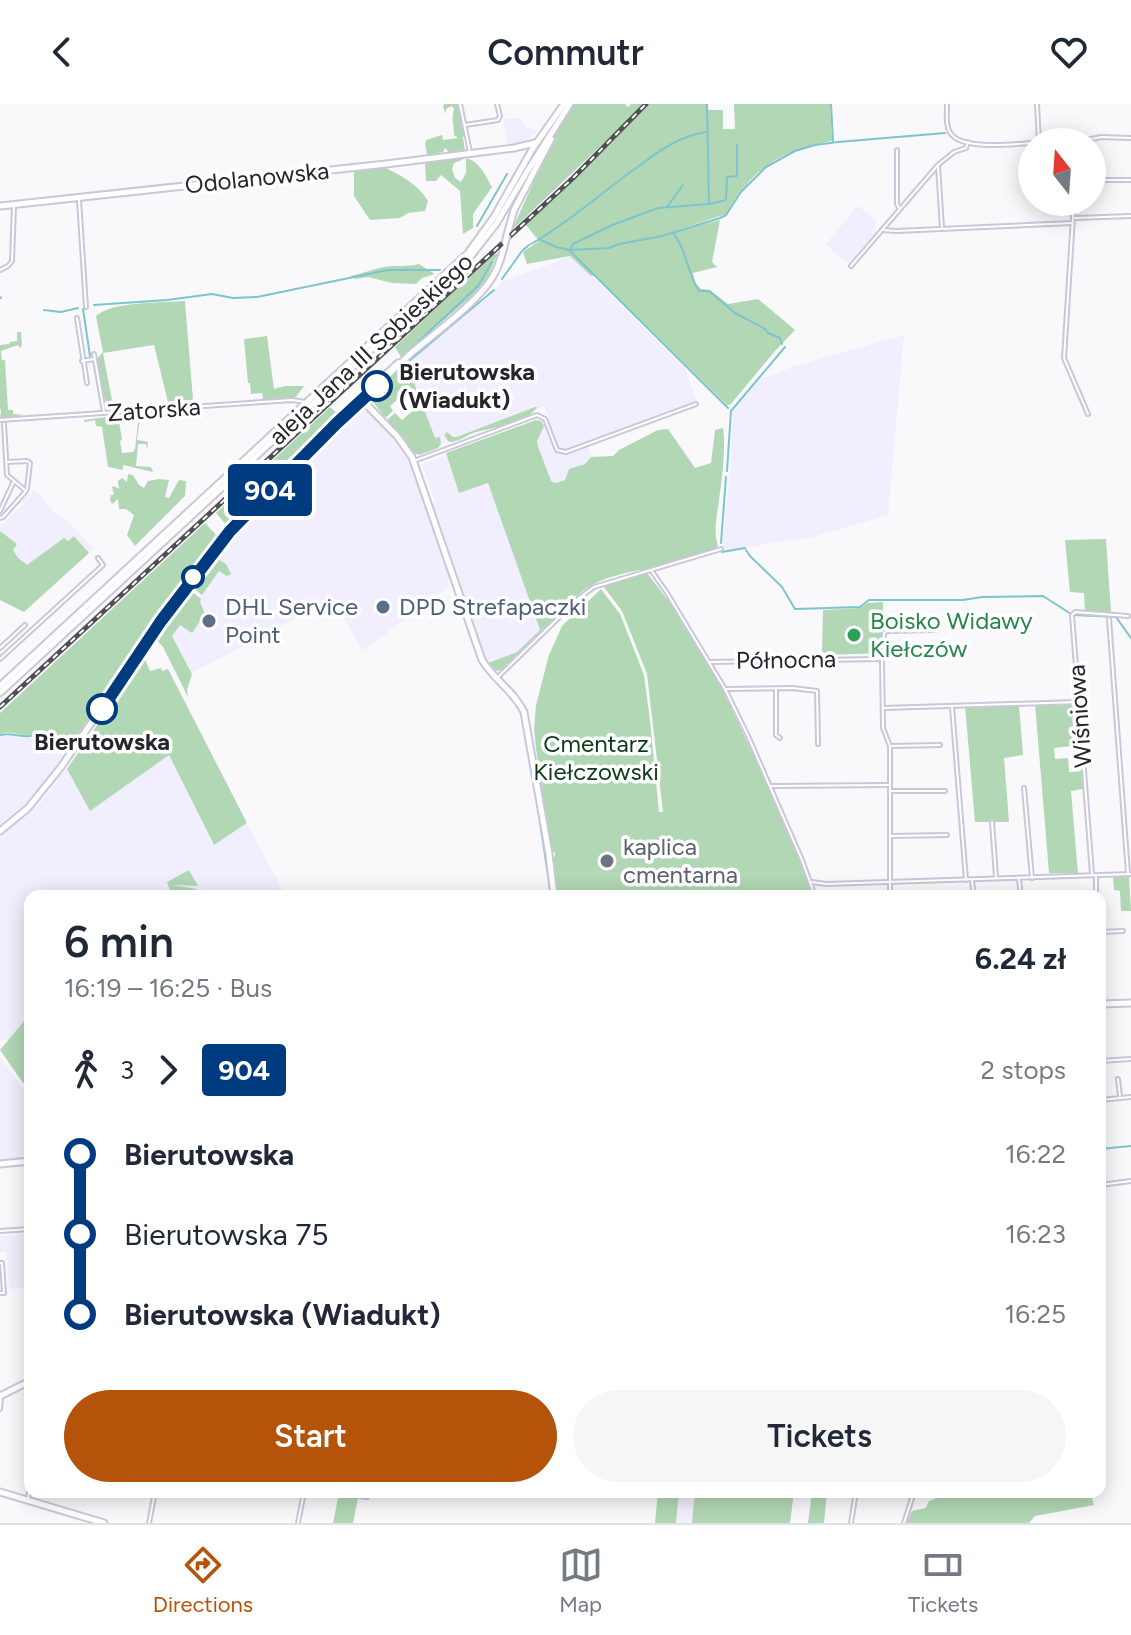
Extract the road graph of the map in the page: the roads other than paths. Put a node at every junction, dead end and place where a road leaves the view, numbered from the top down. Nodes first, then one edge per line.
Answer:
1 (460, 104) edge
2 (497, 104) edge
3 (564, 104) edge
4 (570, 104) edge
5 (947, 104) edge
6 (1037, 104) edge
7 (465, 125) junction
8 (1038, 128) edge
9 (550, 131) junction
10 (1106, 137) edge
11 (1131, 138) edge
12 (968, 142) junction
13 (1018, 144) edge
14 (540, 145) junction
15 (514, 148) junction
16 (897, 150) dead end
17 (470, 153) junction
18 (541, 159) junction
19 (938, 165) junction
20 (522, 167) junction
21 (1106, 180) edge
22 (1131, 180) edge
23 (78, 197) junction
24 (14, 204) junction
25 (0, 206) edge
26 (900, 209) junction
27 (1131, 216) edge
28 (1074, 218) joint
29 (1073, 223) junction
30 (942, 229) junction
31 (882, 230) junction
32 (851, 266) dead end
33 (0, 270) edge
34 (86, 307) dead end
35 (77, 318) dead end
36 (83, 360) junction
37 (87, 383) dead end
38 (363, 398) junction
39 (306, 403) junction
40 (696, 404) dead end
41 (104, 413) junction
42 (1088, 414) dead end
43 (0, 420) edge
44 (4, 424) dead end
45 (5, 441) junction
46 (0, 442) edge
47 (414, 461) junction
48 (6, 463) junction
49 (14, 481) junction
50 (26, 491) junction
51 (0, 511) edge
52 (0, 518) edge
53 (721, 549) dead end
54 (98, 558) dead end
55 (651, 570) junction
56 (1128, 616) dead end
57 (1109, 619) dead end
58 (25, 625) dead end
59 (935, 630) dead end
60 (0, 648) edge
61 (0, 659) edge
62 (882, 659) junction
63 (709, 662) junction
64 (498, 678) junction
65 (0, 686) edge
66 (776, 688) junction
67 (725, 689) junction
68 (0, 693) edge
69 (1079, 702) junction
70 (952, 706) junction
71 (883, 708) junction
72 (780, 738) dead end
73 (818, 744) dead end
74 (940, 745) dead end
75 (890, 746) junction
76 (889, 785) junction
77 (770, 786) junction
78 (1024, 788) dead end
79 (889, 791) junction
80 (945, 791) dead end
81 (992, 822) dead end
82 (0, 831) edge
83 (947, 835) dead end
84 (890, 836) junction
85 (1130, 874) edge
86 (1094, 875) junction
87 (996, 878) junction
88 (1019, 878) junction
89 (1032, 878) junction
90 (972, 879) junction
91 (966, 880) junction
92 (811, 882) junction
93 (890, 882) junction
94 (553, 890) edge
95 (813, 890) edge
96 (890, 890) edge
97 (973, 890) edge
98 (1020, 890) edge
99 (1095, 890) edge
100 (1123, 931) dead end
101 (1106, 932) edge
102 (1131, 1003) edge
103 (1106, 1004) edge
104 (1130, 1059) edge
105 (1106, 1061) edge
106 (1118, 1079) dead end
107 (1120, 1097) junction
108 (1131, 1097) edge
109 (1106, 1099) edge
110 (24, 1162) edge
111 (0, 1164) edge
112 (1131, 1181) edge
113 (1106, 1184) edge
114 (24, 1229) edge
115 (0, 1231) edge
116 (0, 1263) edge
117 (0, 1293) edge
118 (24, 1384) edge
119 (0, 1397) edge
120 (0, 1409) edge
121 (0, 1492) edge
122 (28, 1498) edge
123 (154, 1498) edge
124 (303, 1498) edge
125 (855, 1498) edge
126 (912, 1498) edge
127 (28, 1501) junction
128 (104, 1523) edge
129 (149, 1523) edge
130 (298, 1523) edge
131 (851, 1523) edge
132 (904, 1523) edge

1 - 7 street
2 - 7 street
3 - 9 street
4 - 9 street
5 - 12 street
6 - 8 street
7 - 17 street
9 - 14 street
9 - 18 street
10 - 11 street
12 - 13 street
12 - 19 street
14 - 15 street, Odolanowska
14 - 15 street, Odolanowska
14 - 18 street
14 - 20 street, aleja Jana III Sobieskiego
14 - 68 street, aleja Jana III Sobieskiego
15 - 17 street, Odolanowska
15 - 20 street
16 - 26 street
17 - 23 street, Odolanowska
18 - 38 street, bridge
19 - 26 street
19 - 30 street
20 - 39 street, aleja Jana III Sobieskiego
21 - 22 street
23 - 24 street, Odolanowska
23 - 34 street
24 - 25 street, Odolanowska
24 - 33 street
26 - 31 street
27 - 28 street
28 - 29 street
29 - 30 street
29 - 42 street
30 - 31 street
31 - 32 street
35 - 36 street
36 - 37 street
36 - 41 street
38 - 47 street
38 - 82 street
39 - 41 street, Zatorska
39 - 65 street, aleja Jana III Sobieskiego
40 - 47 street
41 - 43 street, Zatorska
44 - 45 street
45 - 46 street
45 - 48 street
47 - 64 street
48 - 49 street
48 - 50 street
49 - 50 street
49 - 51 street
50 - 52 street
53 - 55 street
54 - 61 street
55 - 63 street
55 - 64 street
56 - 69 street, Wiśniowa
57 - 85 street
58 - 60 street
59 - 62 street
62 - 63 street, Północna
62 - 71 street
63 - 67 street
64 - 94 street
66 - 67 street
66 - 72 street
66 - 73 street
67 - 77 street
69 - 70 street
69 - 86 street, Wiśniowa
70 - 71 street
70 - 91 street
71 - 75 street
74 - 75 street
75 - 76 street
76 - 77 street
76 - 79 street
77 - 92 street
78 - 89 street
79 - 80 street
79 - 84 street
81 - 87 street
83 - 84 street
84 - 93 street
85 - 86 street
86 - 89 street
86 - 99 street, Wiśniowa
87 - 88 street
87 - 90 street
88 - 89 street
88 - 98 street
90 - 91 street
90 - 97 street
91 - 93 street
92 - 93 street
92 - 95 street
93 - 96 street
100 - 101 street
102 - 103 street
104 - 105 street
106 - 107 street
107 - 108 street
107 - 109 street
110 - 111 street
112 - 113 street
114 - 115 street
116 - 117 street
118 - 119 street
119 - 120 street
121 - 127 street
122 - 127 street
123 - 129 street
124 - 130 street
125 - 131 street
126 - 132 street
127 - 128 street

